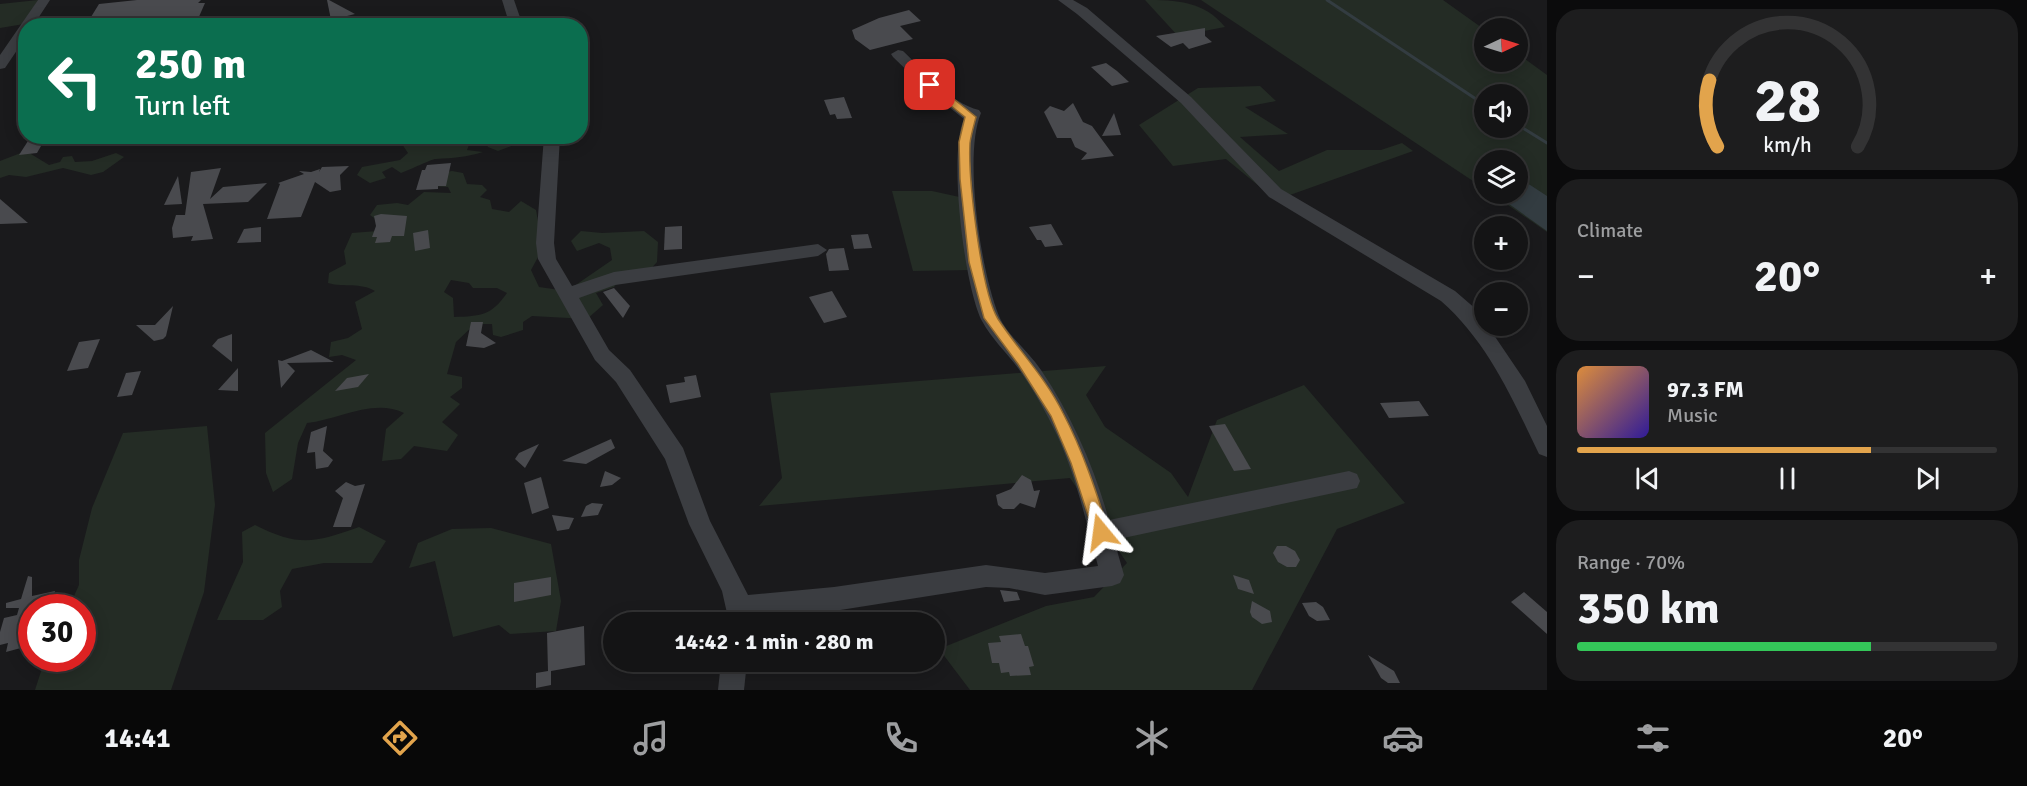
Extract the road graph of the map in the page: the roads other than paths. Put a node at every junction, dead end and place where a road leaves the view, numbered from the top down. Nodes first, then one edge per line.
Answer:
1 (44, 0) edge
2 (508, 0) edge
3 (1064, 0) edge
4 (32, 18) edge
5 (514, 18) edge
6 (18, 38) edge
7 (898, 54) dead end
8 (0, 65) edge
9 (552, 144) edge
10 (818, 250) dead end
11 (569, 294) junction
12 (1547, 448) edge
13 (1350, 481) dead end
14 (1101, 532) junction
15 (740, 612) edge
16 (758, 612) edge
17 (733, 672) edge
18 (731, 690) edge

1 - 4 street
2 - 5 street
3 - 12 street
6 - 8 street
7 - 14 street
9 - 11 street
10 - 11 street
11 - 15 street
13 - 14 street
14 - 16 street
17 - 18 street

